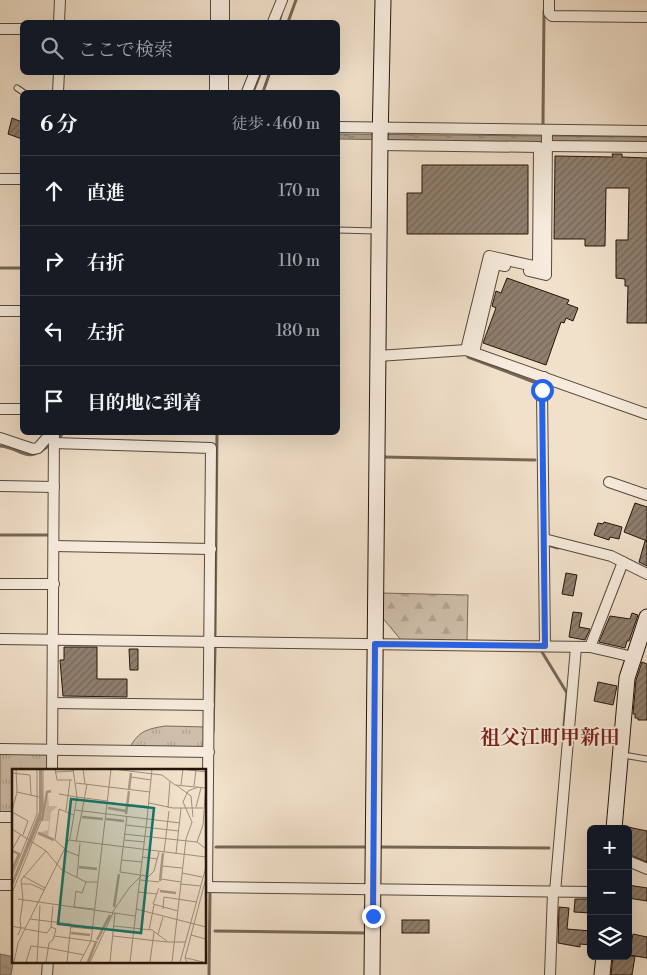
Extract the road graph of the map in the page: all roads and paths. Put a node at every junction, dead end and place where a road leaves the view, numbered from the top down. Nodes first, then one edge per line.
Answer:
1 (60, 0) edge
2 (216, 0) edge
3 (224, 0) edge
4 (282, 0) edge
5 (383, 0) edge
6 (549, 0) edge
7 (647, 17) edge
8 (59, 20) edge
9 (216, 20) edge
10 (224, 20) edge
11 (274, 20) edge
12 (0, 30) edge
13 (20, 30) edge
14 (59, 75) edge
15 (215, 75) edge
16 (223, 75) edge
17 (254, 75) edge
18 (17, 88) dead end
19 (20, 90) edge
20 (58, 90) edge
21 (215, 90) edge
22 (223, 90) edge
23 (248, 90) edge
24 (340, 127) edge
25 (647, 131) edge
26 (380, 136) junction
27 (546, 144) junction
28 (647, 147) edge
29 (0, 179) edge
30 (20, 179) edge
31 (340, 230) edge
32 (379, 231) junction
33 (0, 311) edge
34 (20, 311) edge
35 (470, 351) junction
36 (378, 356) junction
37 (544, 377) junction
38 (0, 409) edge
39 (20, 409) edge
40 (647, 414) edge
41 (54, 436) edge
42 (0, 438) edge
43 (610, 482) dead end
44 (0, 486) edge
45 (54, 487) junction
46 (647, 495) edge
47 (544, 539) junction
48 (54, 546) junction
49 (211, 549) junction
50 (623, 562) junction
51 (647, 574) edge
52 (0, 584) edge
53 (54, 584) junction
54 (647, 617) edge
55 (0, 639) edge
56 (54, 640) junction
57 (210, 642) junction
58 (375, 644) junction
59 (545, 646) junction
60 (576, 647) junction
61 (590, 647) junction
62 (633, 658) junction
63 (53, 703) junction
64 (209, 705) junction
65 (0, 749) edge
66 (52, 749) junction
67 (209, 752) junction
68 (620, 755) junction
69 (647, 758) edge
70 (52, 769) edge
71 (206, 820) edge
72 (614, 825) edge
73 (632, 863) edge
74 (647, 869) edge
75 (206, 887) edge
76 (373, 889) junction
77 (554, 892) junction
78 (587, 892) edge
79 (604, 960) edge
80 (48, 962) edge
81 (48, 975) edge
82 (372, 975) edge
83 (550, 975) edge
84 (602, 975) edge

1 - 8 street
2 - 9 street
3 - 10 street
4 - 11 street
5 - 26 street
6 - 7 street
12 - 13 street
14 - 20 street
15 - 21 street
16 - 22 street
17 - 23 street
18 - 19 lane
24 - 26 street
25 - 27 street
26 - 27 street
26 - 27 street
26 - 32 street
27 - 28 street
27 - 35 street
29 - 30 street
31 - 32 lane
32 - 36 street
33 - 34 street
35 - 36 street
35 - 37 street
36 - 58 street
37 - 40 street
37 - 47 street
38 - 39 street
41 - 42 street
41 - 45 street
41 - 49 street
43 - 46 street
44 - 45 street
45 - 48 street
47 - 50 street
47 - 59 street
48 - 49 street
48 - 53 street
49 - 57 street
50 - 51 street
50 - 61 street
52 - 53 street
53 - 56 street
54 - 62 street
55 - 56 street
56 - 57 street
56 - 63 street
57 - 58 street
57 - 64 street
58 - 59 street
58 - 76 street
59 - 60 street
60 - 61 street
60 - 77 street
61 - 62 street
62 - 68 street
63 - 64 street
63 - 66 street
64 - 67 street
65 - 66 street
66 - 67 street
66 - 70 street
67 - 71 street
68 - 69 lane
68 - 72 street
71 - 75 street
73 - 74 street
75 - 76 street
76 - 77 street
76 - 82 street
77 - 78 street
77 - 83 street
79 - 84 street
80 - 81 street

